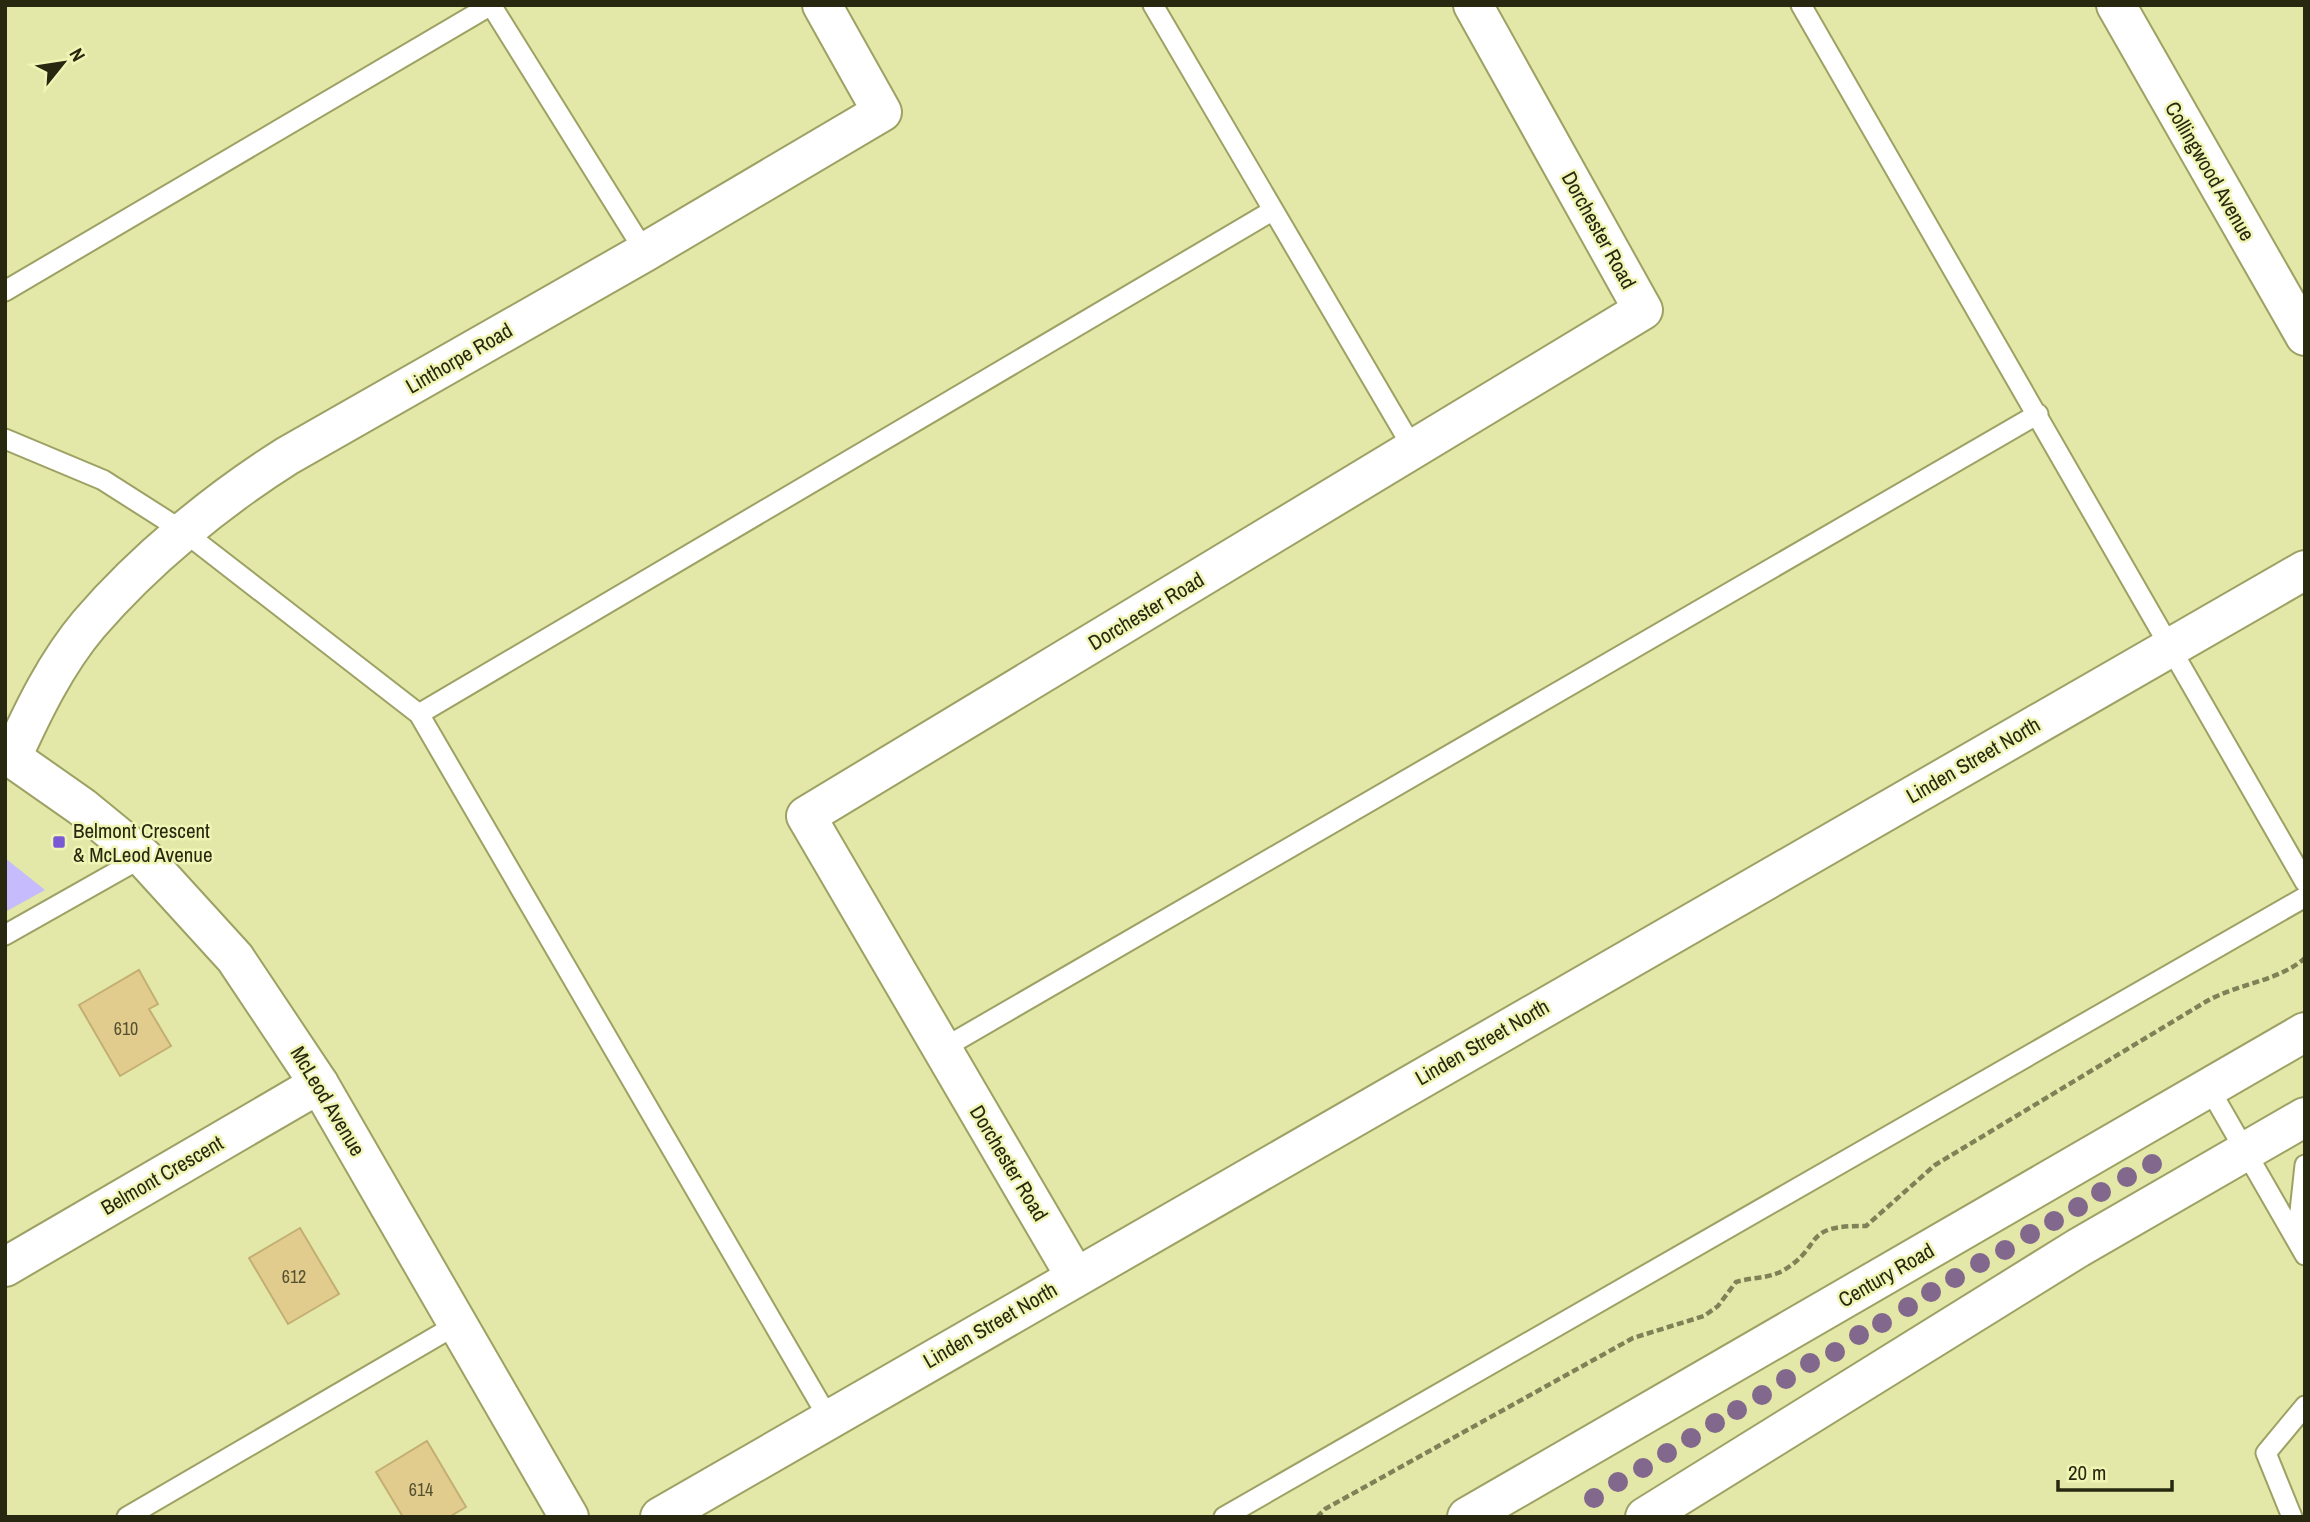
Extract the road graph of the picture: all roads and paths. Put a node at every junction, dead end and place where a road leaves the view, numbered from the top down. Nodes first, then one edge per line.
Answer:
1 (491, 5) edge
2 (822, 5) edge
3 (1153, 5) edge
4 (1473, 5) edge
5 (1801, 5) edge
6 (2116, 5) edge
7 (1272, 211) junction
8 (645, 252) junction
9 (6, 288) edge
10 (2305, 336) edge
11 (2038, 414) junction
12 (5, 439) edge
13 (1414, 450) junction
14 (183, 531) junction
15 (2305, 570) edge
16 (2170, 647) junction
17 (419, 714) junction
18 (8, 755) edge
19 (143, 857) junction
20 (2305, 882) edge
21 (2305, 897) edge
22 (5, 936) edge
23 (2305, 958) edge
24 (2305, 1032) edge
25 (942, 1049) junction
26 (320, 1084) junction
27 (2209, 1088) junction
28 (2305, 1117) edge
29 (2247, 1150) junction
30 (2305, 1165) edge
31 (2301, 1247) edge
32 (5, 1267) edge
33 (1076, 1276) junction
34 (456, 1325) junction
35 (2305, 1406) edge
36 (829, 1419) junction
37 (127, 1517) edge
38 (569, 1517) edge
39 (660, 1517) edge
40 (1224, 1517) edge
41 (1317, 1517) edge
42 (1467, 1517) edge
43 (1645, 1517) edge
44 (2292, 1517) edge

1 - 8 lane
1 - 9 lane
2 - 8 street, Linthorpe Road
3 - 7 lane
4 - 13 street, Dorchester Road
5 - 11 lane
6 - 10 street, Collingwood Avenue
7 - 13 lane
7 - 17 lane
8 - 14 street, Linthorpe Road
11 - 16 lane
11 - 25 lane
12 - 14 lane
13 - 25 street, Dorchester Road
14 - 17 lane
14 - 18 street, Linthorpe Road
15 - 16 street, Linden Street North
16 - 20 lane
16 - 33 street, Linden Street North
17 - 36 lane
18 - 19 street, McLeod Avenue
19 - 22 lane
19 - 26 street, McLeod Avenue
21 - 40 lane
23 - 41 path
24 - 27 street, Century Road
25 - 33 street, Dorchester Road
26 - 32 street, Belmont Crescent
26 - 34 street, McLeod Avenue
27 - 29 lane
27 - 42 street, Century Road
28 - 29 street
29 - 31 lane
29 - 43 street
30 - 31 lane
33 - 36 street, Linden Street North
34 - 37 lane
34 - 38 street, McLeod Avenue
35 - 44 lane
36 - 39 street, Linden Street North

